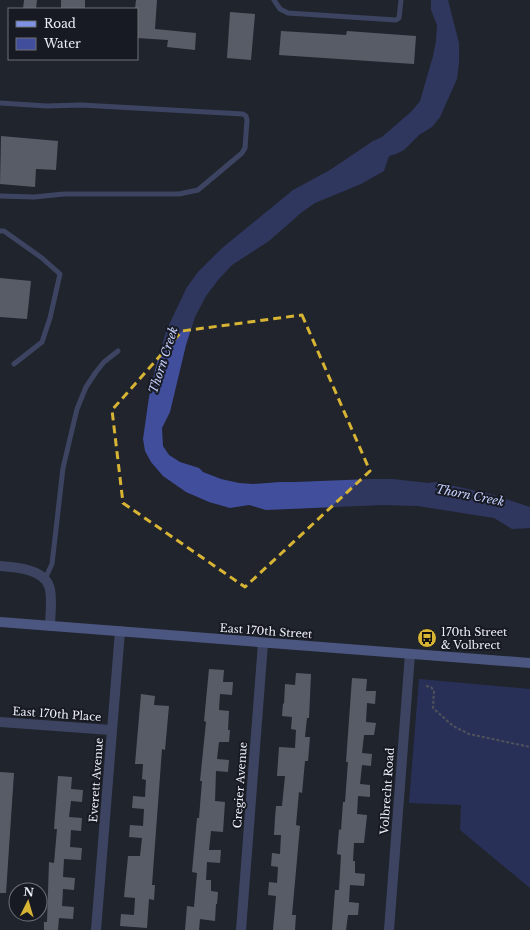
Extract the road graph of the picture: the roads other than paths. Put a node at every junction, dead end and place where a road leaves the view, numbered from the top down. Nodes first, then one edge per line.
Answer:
1 (274, 0) edge
2 (401, 0) edge
3 (0, 102) edge
4 (0, 196) edge
5 (0, 231) edge
6 (118, 351) dead end
7 (14, 364) dead end
8 (0, 566) edge
9 (45, 579) junction
10 (0, 622) edge
11 (50, 626) junction
12 (120, 631) junction
13 (263, 643) junction
14 (410, 654) junction
15 (530, 663) edge
16 (0, 722) edge
17 (111, 730) junction
18 (96, 930) edge
19 (241, 930) edge
20 (389, 930) edge

1 - 2 lane
3 - 4 lane
5 - 7 lane
6 - 9 lane
8 - 9 street
9 - 11 street
10 - 11 street, East 170th Street
11 - 12 street, East 170th Street
12 - 13 street, East 170th Street
12 - 17 street, Everett Avenue
13 - 14 street, East 170th Street
13 - 19 street, Cregier Avenue
14 - 15 street, East 170th Street
14 - 20 street, Volbrecht Road
16 - 17 street, East 170th Place
17 - 18 street, Everett Avenue

